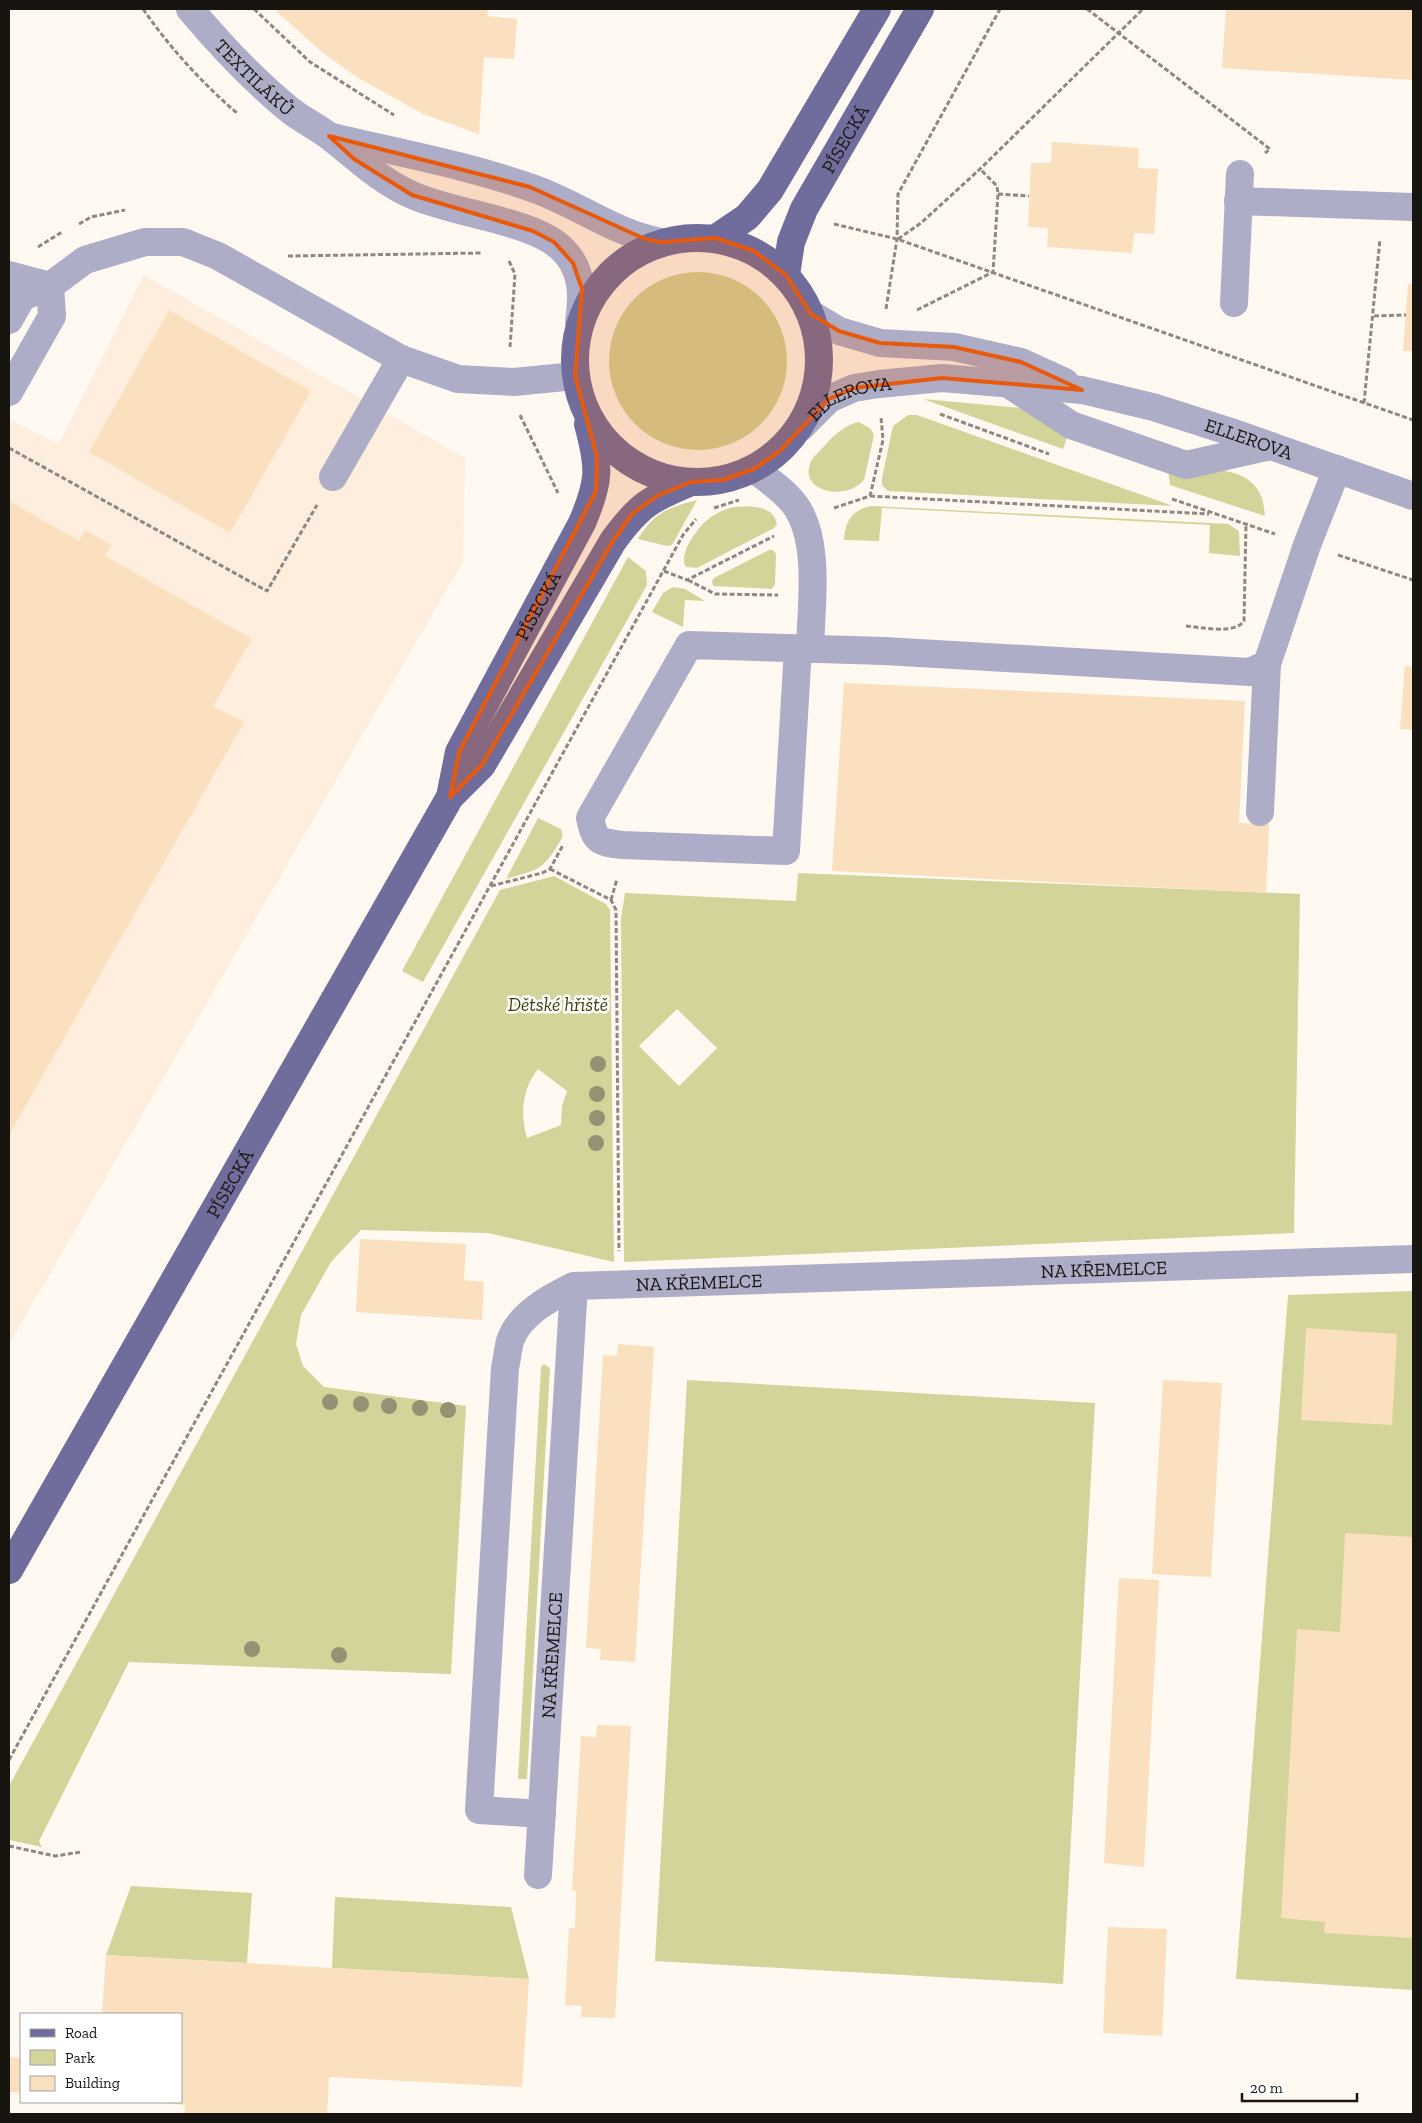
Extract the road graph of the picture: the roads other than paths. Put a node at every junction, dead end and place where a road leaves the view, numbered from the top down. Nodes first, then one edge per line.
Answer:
1 (190, 9) edge
2 (877, 9) edge
3 (920, 9) edge
4 (329, 136) junction
5 (1240, 174) road end
6 (1238, 201) junction
7 (1413, 207) edge
8 (716, 238) junction
9 (661, 242) junction
10 (9, 275) edge
11 (786, 275) junction
12 (50, 286) junction
13 (1234, 303) dead end
14 (811, 314) junction
15 (9, 320) edge
16 (579, 322) junction
17 (401, 359) junction
18 (575, 376) junction
19 (1009, 385) junction
20 (1082, 390) junction
21 (9, 392) edge
22 (584, 409) junction
23 (801, 427) junction
24 (1271, 446) junction
25 (1337, 469) junction
26 (333, 477) road end
27 (764, 477) junction
28 (691, 482) junction
29 (1413, 496) edge
30 (804, 649) junction
31 (1267, 664) junction
32 (450, 797) junction
33 (1260, 812) dead end
34 (1413, 1259) edge
35 (574, 1286) junction
36 (9, 1570) edge
37 (542, 1814) junction
38 (538, 1875) dead end

1 - 4 street, TEXTILÁKŮ
2 - 8 main road, PÍSECKÁ
3 - 11 main road, PÍSECKÁ
4 - 9 street
4 - 16 street, TEXTILÁKŮ
5 - 6 street
6 - 7 street
6 - 13 street
8 - 9 main road, PÍSECKÁ
8 - 11 main road, PÍSECKÁ
9 - 16 main road, PÍSECKÁ
10 - 12 street
11 - 14 main road, PÍSECKÁ
12 - 15 street
12 - 17 street
12 - 21 street
14 - 20 street, ELLEROVA
14 - 23 main road, PÍSECKÁ
16 - 18 main road, PÍSECKÁ
17 - 18 street
17 - 26 street
18 - 22 main road, PÍSECKÁ
19 - 20 street, ELLEROVA
19 - 23 street, ELLEROVA
19 - 24 street
20 - 24 street, ELLEROVA
22 - 28 main road
22 - 32 main road, PÍSECKÁ
23 - 27 main road, PÍSECKÁ
24 - 25 street, ELLEROVA
25 - 29 street, ELLEROVA
25 - 31 street
27 - 28 main road, PÍSECKÁ
27 - 30 street
28 - 32 main road, PÍSECKÁ
30 - 30 street
30 - 31 street
31 - 33 street
32 - 36 main road, PÍSECKÁ
34 - 35 street, NA KŘEMELCE
35 - 37 street, NA KŘEMELCE
35 - 37 street
37 - 38 street, NA KŘEMELCE

